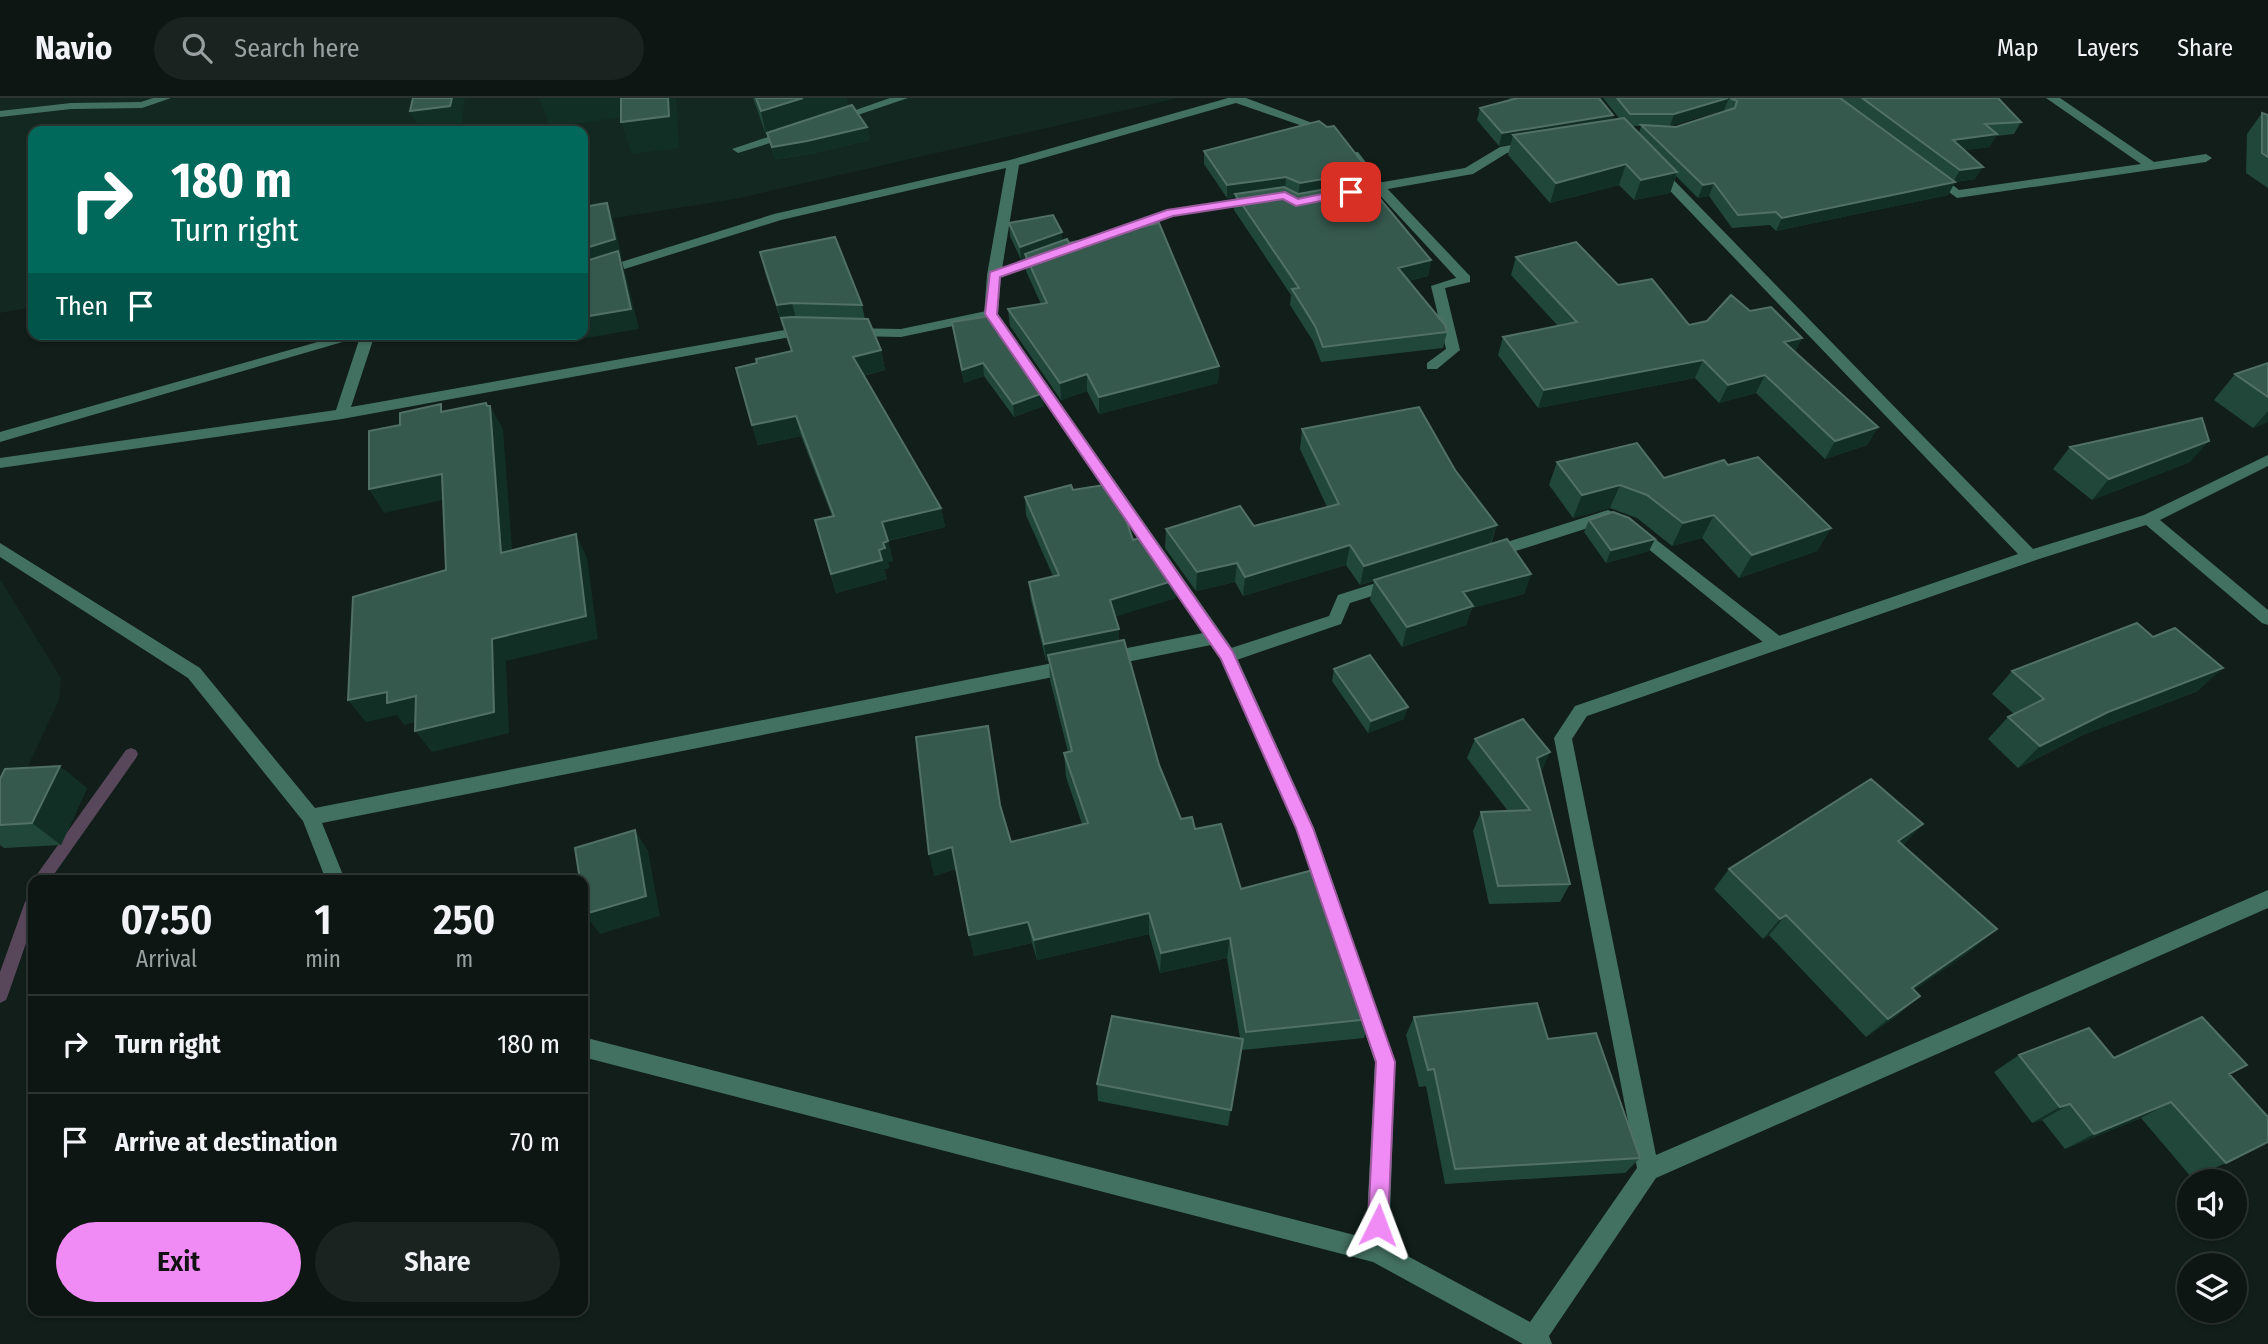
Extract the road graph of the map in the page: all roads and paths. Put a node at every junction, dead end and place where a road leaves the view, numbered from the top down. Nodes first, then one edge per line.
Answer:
1 (165, 98) edge
2 (902, 98) edge
3 (1238, 98) edge
4 (2052, 98) edge
5 (1210, 102) edge
6 (0, 114) edge
7 (827, 122) edge
8 (802, 130) edge
9 (1543, 144) edge
10 (738, 149) dead end
11 (2206, 158) dead end
12 (1649, 162) edge
13 (1013, 163) junction
14 (2154, 167) junction
15 (1925, 170) edge
16 (1378, 186) junction
17 (1337, 194) edge
18 (1272, 198) edge
19 (994, 275) junction
20 (588, 276) edge
21 (991, 314) junction
22 (345, 340) edge
23 (364, 340) edge
24 (1432, 366) dead end
25 (342, 414) junction
26 (0, 437) edge
27 (2268, 460) edge
28 (0, 463) edge
29 (2149, 519) junction
30 (0, 549) edge
31 (2030, 556) junction
32 (1477, 557) edge
33 (1410, 578) edge
34 (2268, 619) edge
35 (1213, 638) junction
36 (1775, 642) junction
37 (1228, 656) junction
38 (311, 817) junction
39 (333, 875) edge
40 (2268, 899) edge
41 (588, 1048) edge
42 (1648, 1170) junction
43 (1377, 1252) junction
44 (1537, 1341) edge

1 - 6 street
2 - 7 street
3 - 5 street
3 - 16 street
4 - 14 street
5 - 13 street
8 - 10 street
9 - 16 street
11 - 14 street
12 - 31 street
13 - 19 street
13 - 20 street
14 - 15 street
16 - 17 street
16 - 24 street
18 - 19 street
19 - 21 street
21 - 25 street
21 - 35 street
22 - 26 street
23 - 25 street
25 - 28 street
27 - 29 street
29 - 31 street
29 - 34 street
30 - 38 street
31 - 36 street
32 - 36 street
33 - 37 street
35 - 37 street
35 - 38 street
36 - 42 street
37 - 43 street
38 - 39 street
40 - 42 street
41 - 43 street
42 - 44 street
43 - 44 street

